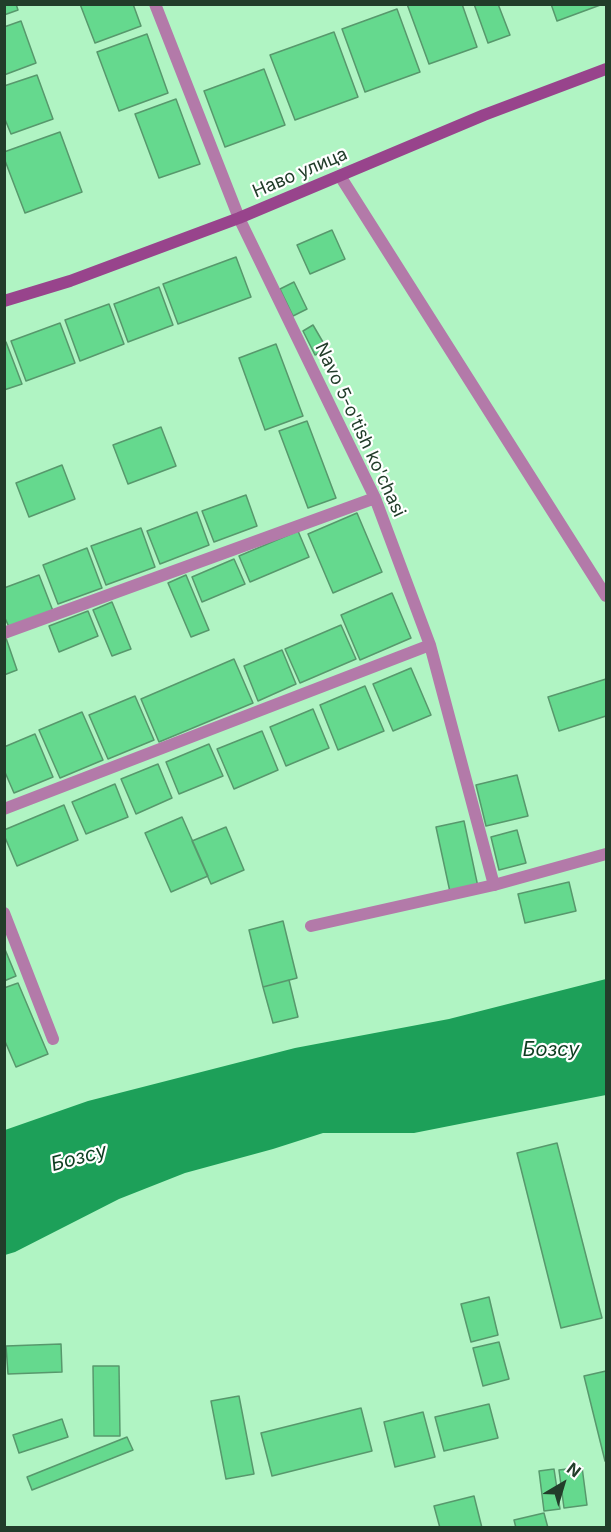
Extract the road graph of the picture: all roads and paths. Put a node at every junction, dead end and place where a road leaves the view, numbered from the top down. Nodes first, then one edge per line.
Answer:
1 (155, 4) edge
2 (606, 69) edge
3 (340, 176) junction
4 (239, 218) junction
5 (4, 301) edge
6 (375, 498) junction
7 (606, 596) edge
8 (4, 633) edge
9 (430, 645) junction
10 (4, 809) edge
11 (606, 854) edge
12 (494, 885) junction
13 (4, 914) edge
14 (311, 926) dead end
15 (53, 1039) dead end

1 - 4 street, Navo 5-o'tish ko'chasi
2 - 3 street, Наво улица
3 - 4 street, Наво улица
3 - 7 street
4 - 5 street, Наво улица
4 - 6 street, Navo 5-o'tish ko'chasi
6 - 8 street
6 - 9 street, Navo 5-o'tish ko'chasi
9 - 10 street
9 - 12 street, Navo 5-o'tish ko'chasi
11 - 12 street
12 - 14 street
13 - 15 street

